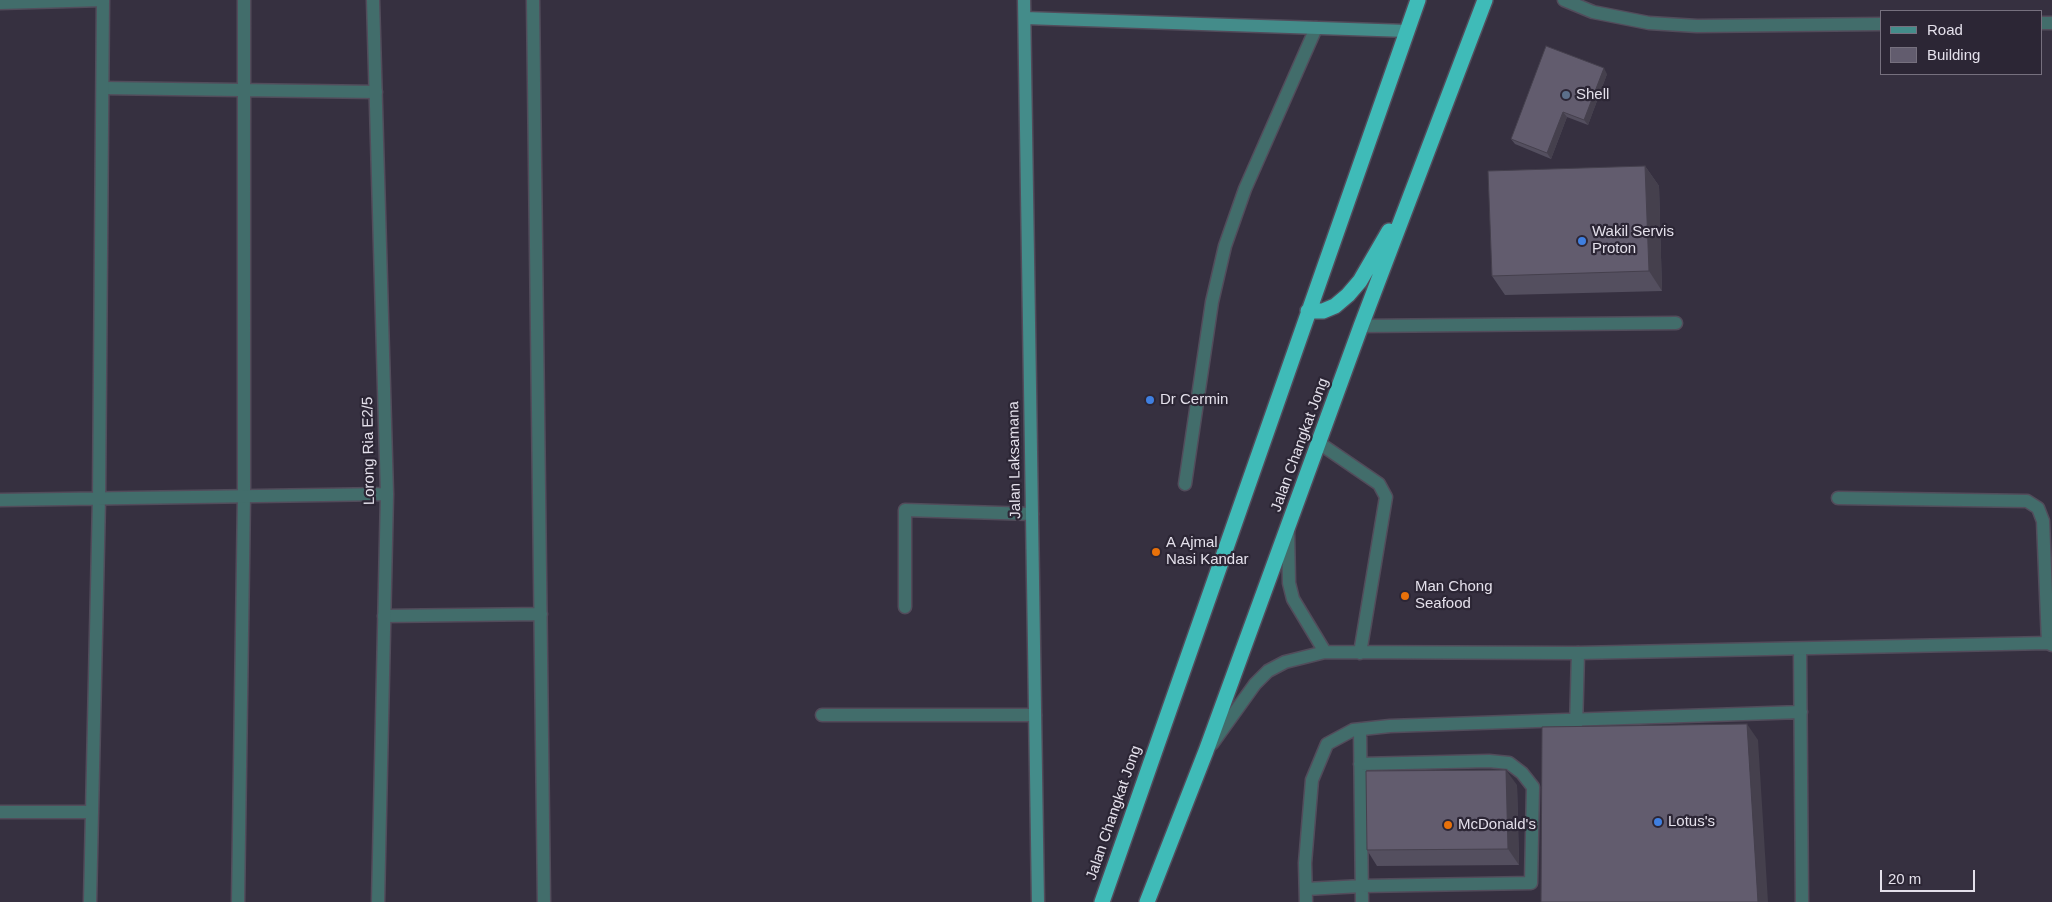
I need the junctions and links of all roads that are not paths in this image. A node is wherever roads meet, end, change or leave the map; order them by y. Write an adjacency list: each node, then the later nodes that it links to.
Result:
1 (104, 0): 9 (street); 14 (street)
2 (244, 0): 15 (street)
3 (373, 0): 16 (street, Lorong Ria E2/5)
4 (533, 0): 31 (street)
5 (1024, 0): 10 (street, Jalan Laksamana)
6 (1418, 0): 13 (highway, Jalan Changkat Jong)
7 (1486, 0): 17 (highway, Jalan Changkat Jong)
8 (1564, 0): 11 (street)
9 (0, 3)
10 (1025, 18): 12 (street); 28 (street, Jalan Laksamana)
11 (1880, 24)
12 (1316, 28): 13 (street); 22 (street)
13 (1406, 31): 18 (highway, Jalan Changkat Jong)
14 (103, 88): 15 (street); 26 (street)
15 (244, 91): 16 (street); 24 (street)
16 (376, 92): 23 (street, Lorong Ria E2/5)
17 (1409, 198): 18 (highway); 20 (highway, Jalan Changkat Jong)
18 (1308, 311): 55 (highway, Jalan Changkat Jong)
19 (1676, 323): 20 (street)
20 (1361, 326): 21 (highway, Jalan Changkat Jong)
21 (1319, 443): 29 (highway, Jalan Changkat Jong); 36 (street)
22 (1185, 484)
23 (387, 494): 24 (street); 32 (street, Lorong Ria E2/5)
24 (244, 496): 26 (street); 51 (street)
25 (1838, 498): 33 (street)
26 (99, 499): 27 (street); 47 (street)
27 (0, 500)
28 (1032, 514): 30 (street); 40 (street, Jalan Laksamana)
29 (1288, 530): 35 (street); 44 (highway, Jalan Changkat Jong)
30 (905, 607)
31 (541, 614): 32 (street); 53 (street)
32 (384, 616): 52 (street, Lorong Ria E2/5)
33 (2050, 644): 34 (street)
34 (1800, 649): 37 (street); 38 (street)
35 (1325, 652): 36 (street); 44 (street)
36 (1360, 653): 37 (street)
37 (1578, 653): 41 (street)
38 (1801, 712): 41 (street); 59 (street)
39 (822, 715): 40 (street)
40 (1035, 715): 54 (street, Jalan Laksamana)
41 (1576, 720): 42 (street); 43 (street)
42 (1360, 730): 45 (street); 49 (street)
43 (1575, 743)
44 (1206, 752): 56 (highway, Jalan Changkat Jong)
45 (1360, 764): 48 (street); 48 (street)
46 (0, 812): 47 (street)
47 (91, 812): 50 (street)
48 (1362, 886): 49 (street); 58 (street)
49 (1306, 889): 57 (street)
50 (90, 902)
51 (238, 902)
52 (378, 902)
53 (544, 902)
54 (1038, 902)
55 (1102, 902)
56 (1146, 902)
57 (1306, 902)
58 (1362, 902)
59 (1802, 902)

